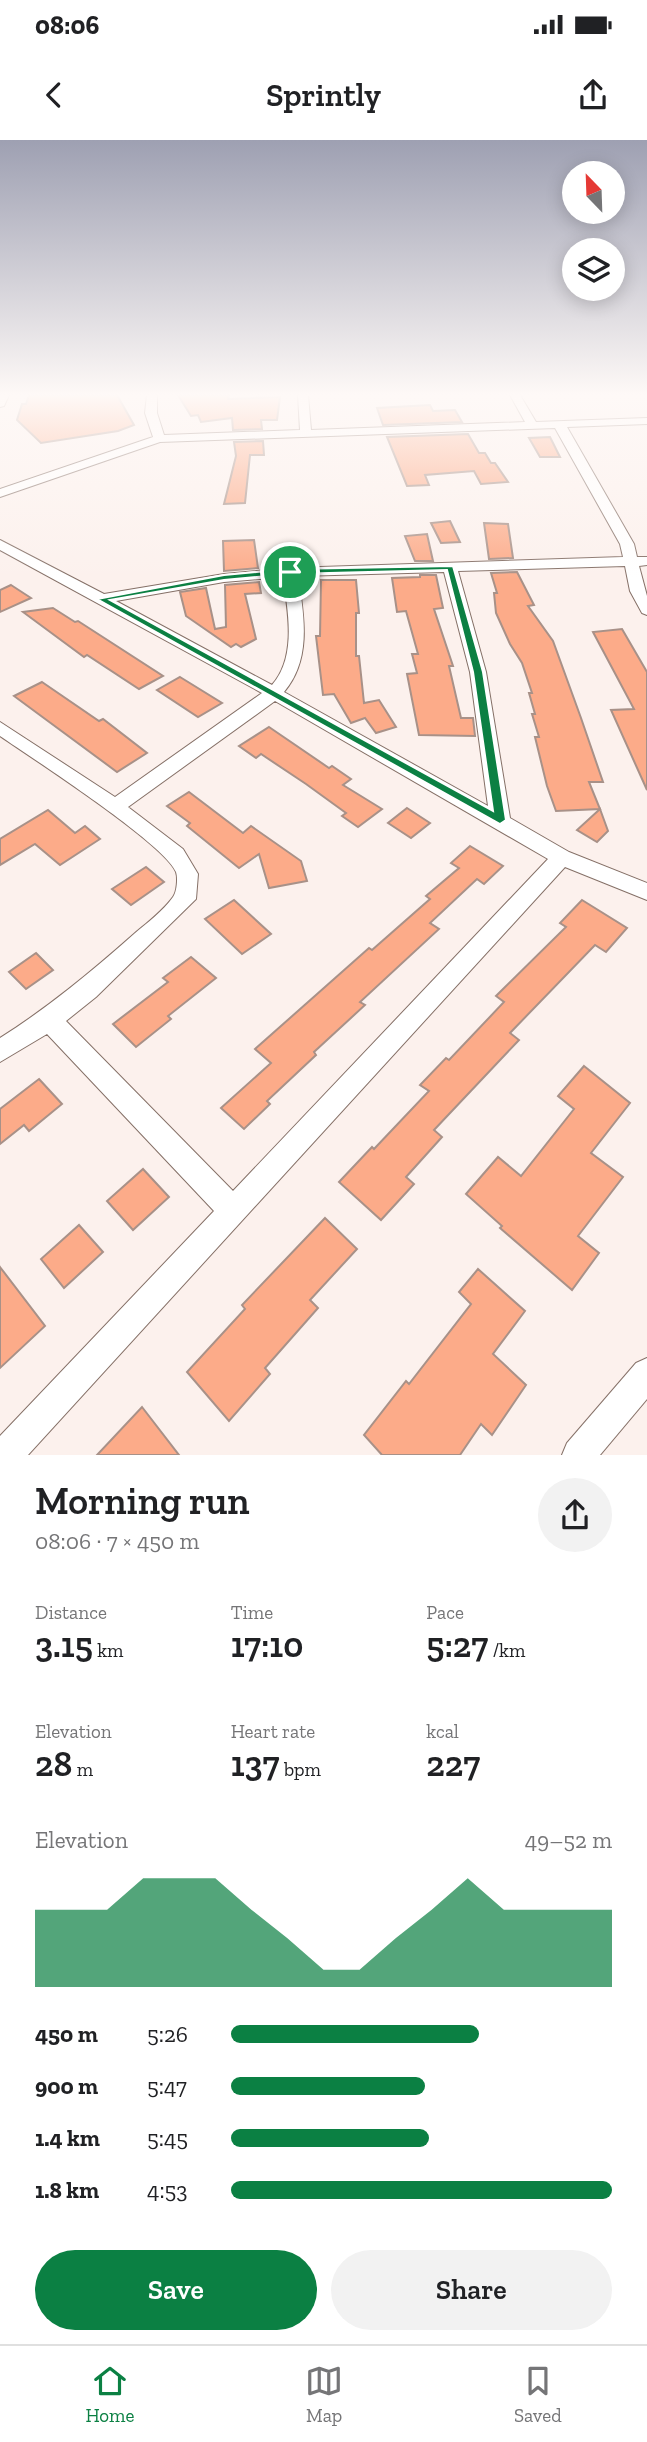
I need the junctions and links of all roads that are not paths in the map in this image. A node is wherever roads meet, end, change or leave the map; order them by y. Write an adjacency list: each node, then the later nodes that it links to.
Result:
1 (108, 456): 3 (street)
2 (578, 456): 5 (street)
3 (0, 493)
4 (7, 554): 8 (street)
5 (639, 561): 6 (street); 9 (street)
6 (450, 567): 7 (street); 13 (street)
7 (290, 572): 8 (street); 10 (street)
8 (102, 599): 10 (street)
9 (647, 610)
10 (274, 693): 12 (street); 13 (street)
11 (0, 728): 12 (street)
12 (115, 807): 16 (street)
13 (500, 820): 14 (street)
14 (562, 857): 15 (street); 18 (street)
15 (647, 892)
16 (49, 1020): 17 (street); 18 (street)
17 (0, 1051)
18 (233, 1211): 20 (street)
19 (647, 1374): 21 (street)
20 (5, 1455)
21 (579, 1455)

